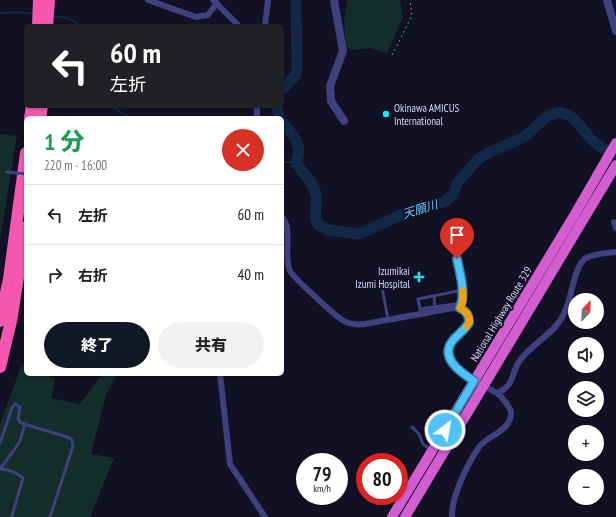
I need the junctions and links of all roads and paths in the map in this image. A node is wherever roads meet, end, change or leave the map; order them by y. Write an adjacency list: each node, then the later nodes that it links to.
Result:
1 (39, 0): 9 (highway)
2 (49, 0): 10 (highway)
3 (148, 0): 8 (street)
4 (268, 0): 12 (street)
5 (334, 0): 15 (street)
6 (410, 0): 14 (path)
7 (607, 0): 13 (street)
8 (215, 2): 11 (street)
9 (38, 24)
10 (47, 24)
11 (237, 24)
12 (265, 24)
13 (616, 31)
14 (392, 55)
15 (344, 121)
16 (616, 143): 36 (highway, National Highway Route 329)
17 (615, 166): 37 (highway, National Highway Route 329)
18 (24, 168): 33 (highway)
19 (7, 172): 20 (lane, bridge)
20 (24, 174)
21 (284, 219): 32 (street)
22 (24, 239): 34 (highway)
23 (616, 252): 38 (street)
24 (457, 259): 26 (lane)
25 (381, 282): 32 (lane)
26 (463, 290): 27 (lane); 28 (lane)
27 (434, 296): 30 (lane); 31 (lane)
28 (463, 301): 29 (lane); 30 (lane)
29 (460, 308): 30 (street); 36 (street)
30 (436, 309): 31 (street)
31 (420, 311): 32 (street)
32 (388, 320)
33 (0, 321)
34 (0, 367)
35 (220, 376): 46 (street)
36 (474, 381): 37 (street); 42 (highway, National Highway Route 329)
37 (484, 386): 38 (street); 48 (highway, National Highway Route 329)
38 (498, 393): 49 (street)
39 (25, 424): 41 (lane); 43 (lane); 45 (lane)
40 (412, 428): 42 (lane)
41 (0, 443)
42 (432, 451): 47 (highway, National Highway Route 329)
43 (0, 469): 44 (lane)
44 (12, 516)
45 (50, 517)
46 (265, 517)
47 (392, 517)
48 (405, 517)
49 (452, 517)

